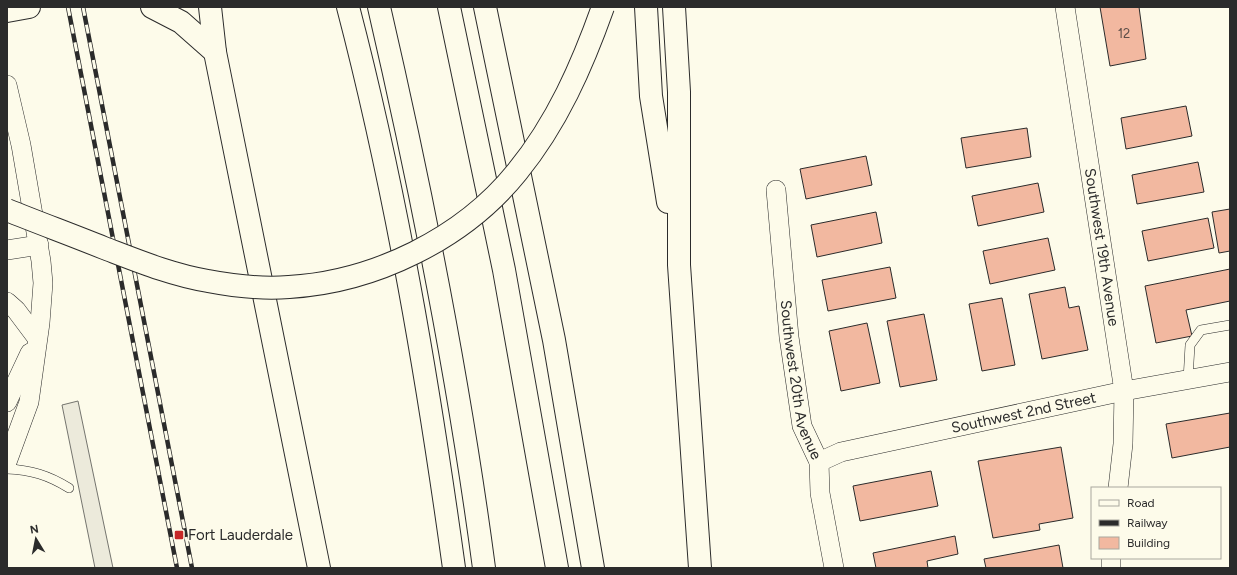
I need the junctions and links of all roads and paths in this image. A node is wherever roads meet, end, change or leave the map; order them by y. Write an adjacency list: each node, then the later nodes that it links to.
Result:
1 (29, 7): 12 (main road)
2 (152, 7): 13 (main road)
3 (210, 7): 13 (main road)
4 (348, 7): 33 (main road)
5 (379, 7): 34 (main road)
6 (449, 7): 35 (main road)
7 (485, 7): 36 (main road)
8 (603, 7): 16 (main road, bridge)
9 (646, 7): 19 (main road)
10 (674, 7): 19 (main road)
11 (1065, 7): 25 (street, Southwest 19th Avenue)
12 (7, 11)
13 (215, 52): 32 (main road)
14 (7, 84): 17 (street)
15 (776, 190): 28 (street, Southwest 20th Avenue)
16 (7, 210)
17 (39, 245): 18 (street); 22 (street)
18 (7, 250)
19 (679, 265): 37 (main road)
20 (7, 302): 22 (street)
21 (1230, 325): 24 (lane)
22 (37, 338): 26 (street); 27 (street)
23 (1230, 372): 24 (street, Southwest 2nd Street)
24 (1188, 380): 25 (street, Southwest 2nd Street)
25 (1124, 391): 28 (street, Southwest 2nd Street); 30 (street, Southwest 19th Avenue)
26 (7, 402)
27 (7, 462)
28 (819, 462): 38 (street, Southwest 20th Avenue)
29 (7, 469): 31 (lane)
30 (1118, 487)
31 (69, 488)
32 (319, 568)
33 (454, 568)
34 (484, 568)
35 (557, 568)
36 (593, 568)
37 (700, 568)
38 (834, 568)

